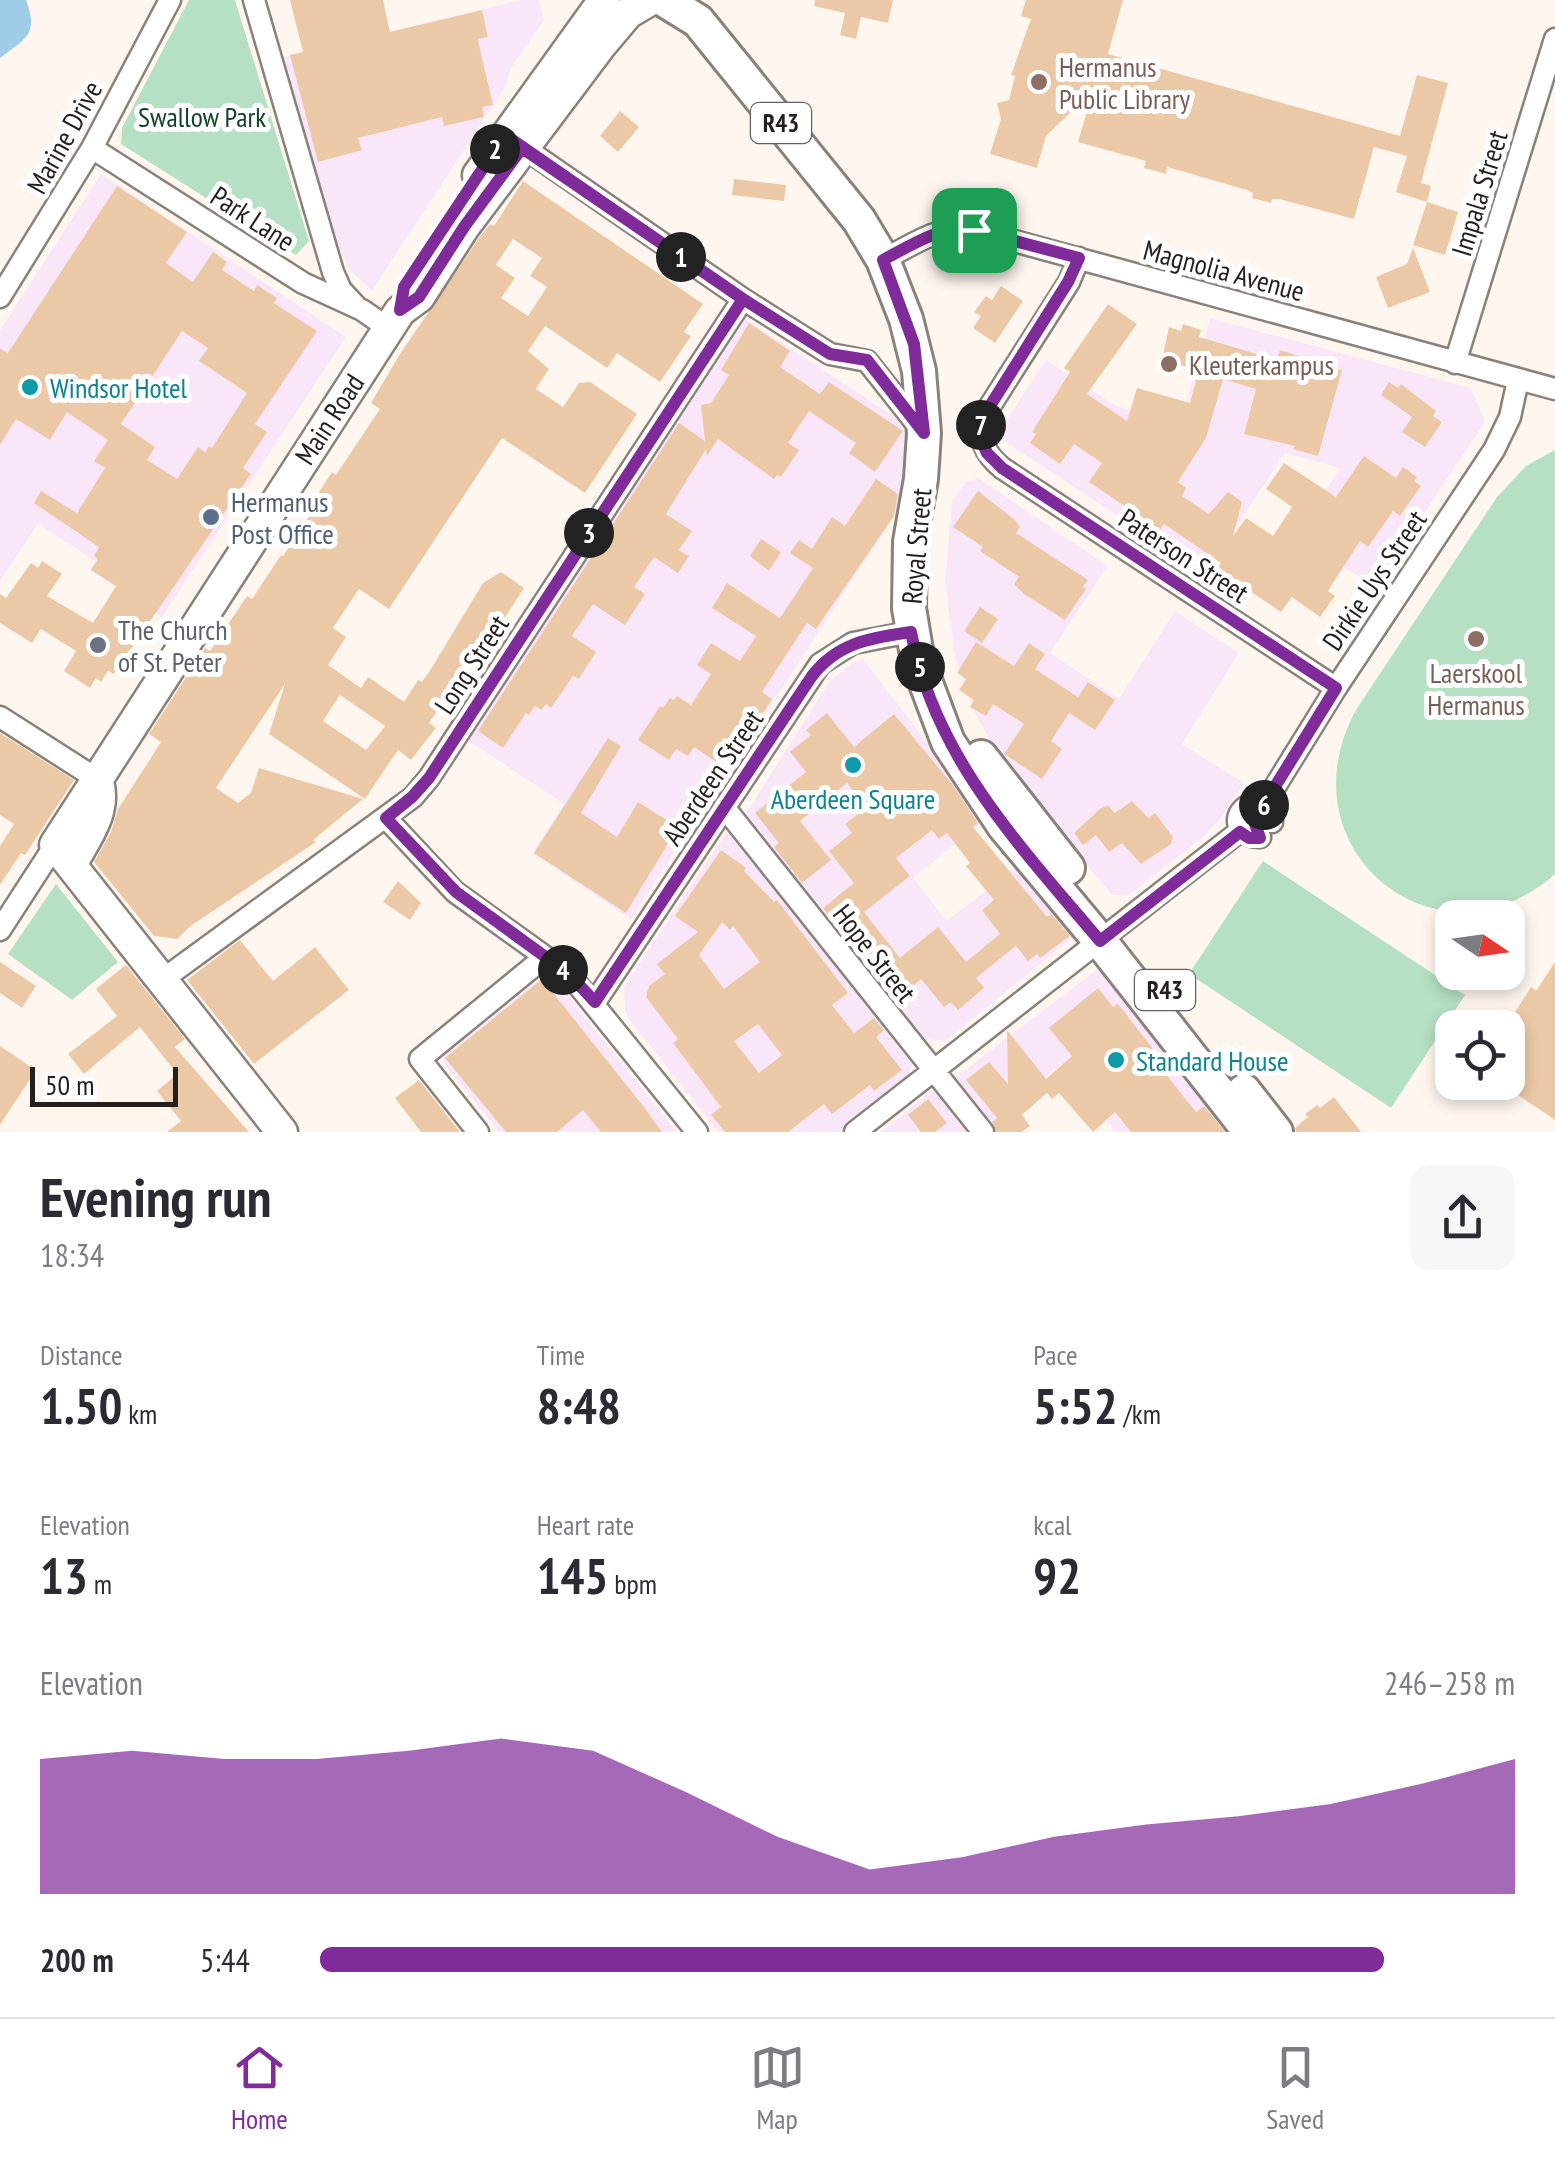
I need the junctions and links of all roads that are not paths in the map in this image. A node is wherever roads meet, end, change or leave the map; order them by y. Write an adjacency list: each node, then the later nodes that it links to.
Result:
1 (170, 0): 9 (street, Marine Drive)
2 (254, 0): 14 (street)
3 (604, 0): 8 (main road, Main Road)
4 (650, 0): 8 (main road, Main Road)
5 (664, 0): 10 (main road, Royal Street / R43)
6 (708, 0): 10 (main road, Royal Street / R43)
7 (1555, 39): 16 (street, Impala Street)
8 (514, 141): 13 (street); 15 (main road, Main Road)
9 (92, 148): 12 (street, Marine Drive); 14 (street, Park Lane)
10 (893, 255): 11 (street, Magnolia Avenue); 19 (main road, Royal Street / R43); 28 (main road, Royal Street / R43)
11 (1079, 258): 16 (street, Magnolia Avenue); 21 (street, Paterson Street)
12 (0, 298)
13 (743, 299): 19 (street); 25 (street, Long Street)
14 (362, 310): 15 (street, Park Lane)
15 (394, 319): 23 (main road, Main Road)
16 (1455, 363): 17 (street, Magnolia Avenue)
17 (1518, 380): 18 (street, Magnolia Avenue); 21 (street, Dirkie Uys Street)
18 (1555, 389)
19 (924, 433): 20 (main road, Royal Street / R43)
20 (911, 632): 24 (street, Aberdeen Street); 28 (main road, Royal Street / R43)
21 (1336, 688): 28 (street, Dirkie Uys Street)
22 (0, 717): 23 (street)
23 (97, 779): 26 (main road, Main Road)
24 (724, 807): 31 (street, Aberdeen Street); 32 (street, Hope Street)
25 (386, 818): 29 (street); 30 (street, Long Street)
26 (63, 855): 27 (street); 30 (main road)
27 (0, 930)
28 (1108, 935): 32 (street, Dirkie Uys Street); 38 (main road, Royal Street / R43); 39 (main road, Royal Street / R43)
29 (545, 958): 31 (street); 34 (street)
30 (162, 980): 33 (main road)
31 (595, 1002): 35 (street)
32 (933, 1070): 36 (street, Dirkie Uys Street); 37 (street, Hope Street)
33 (282, 1132)
34 (478, 1132)
35 (697, 1132)
36 (855, 1132)
37 (983, 1132)
38 (1250, 1132)
39 (1276, 1132)

